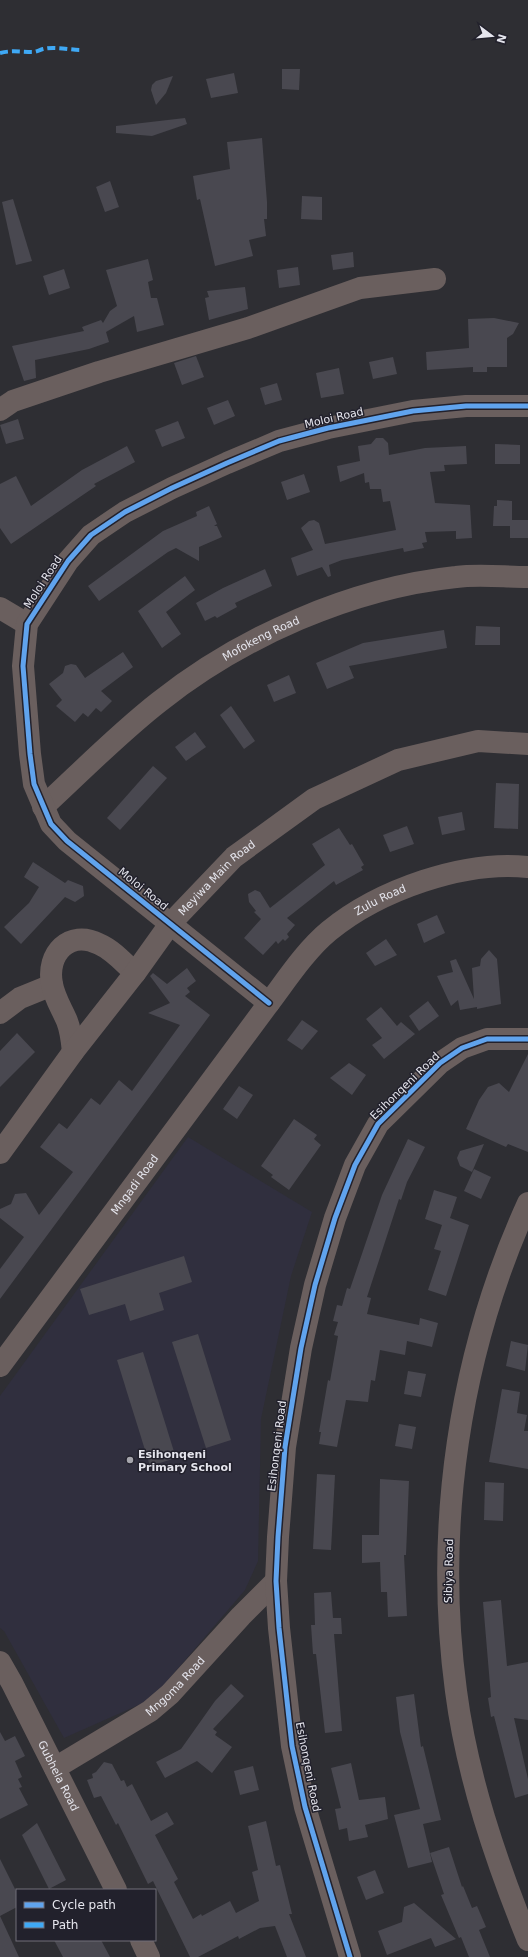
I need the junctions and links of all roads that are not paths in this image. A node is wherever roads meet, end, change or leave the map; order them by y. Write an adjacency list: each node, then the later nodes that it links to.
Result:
1 (435, 279): 3 (street)
2 (528, 406): 6 (street, Moloi Road)
3 (0, 410)
4 (528, 577): 8 (street, Mofokeng Road)
5 (0, 608): 6 (street)
6 (28, 624): 8 (street, Moloi Road)
7 (528, 744): 10 (street, Meyiwa Main Road)
8 (43, 807): 10 (street, Moloi Road)
9 (528, 867): 13 (street, Zulu Road)
10 (170, 924): 11 (street, Meyiwa Main Road); 13 (street, Moloi Road)
11 (135, 973): 12 (street); 16 (street, Meyiwa Main Road)
12 (52, 985): 14 (street); 16 (street)
13 (269, 1003): 19 (street, Mngadi Road)
14 (0, 1013)
15 (528, 1039): 20 (street, Esihonqeni Road)
16 (73, 1052): 17 (street, Meyiwa Main Road)
17 (0, 1153)
18 (528, 1203): 24 (street, Sibiya Road)
19 (0, 1366)
20 (276, 1581): 22 (street, Mngoma Road); 27 (street, Esihonqeni Road)
21 (0, 1662): 22 (street, Gubhela Road)
22 (55, 1768): 23 (street, Gubhela Road)
23 (116, 1889)
24 (528, 1940)
25 (141, 1941): 26 (street)
26 (149, 1957)
27 (350, 1957)

